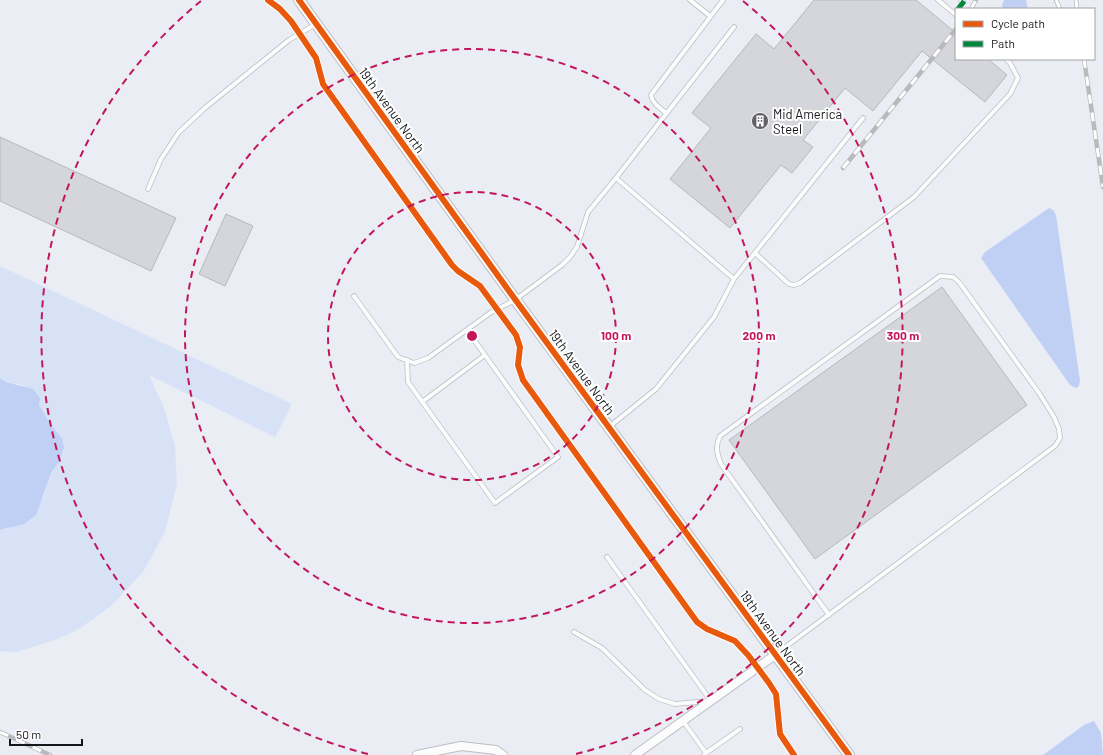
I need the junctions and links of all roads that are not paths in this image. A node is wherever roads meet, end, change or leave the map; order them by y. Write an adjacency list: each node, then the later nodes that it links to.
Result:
1 (299, 0): 7 (street, 19th Avenue North)
2 (690, 0): 6 (lane)
3 (722, 0): 6 (lane)
4 (938, 0): 5 (lane)
5 (955, 14)
6 (710, 16): 10 (lane)
7 (316, 24): 13 (lane); 17 (street, 19th Avenue North)
8 (734, 27): 10 (lane)
9 (1007, 60): 14 (lane)
10 (666, 113): 12 (lane)
11 (863, 118): 14 (lane)
12 (616, 178): 15 (lane); 17 (lane)
13 (148, 189)
14 (755, 253): 15 (lane)
15 (734, 279): 22 (lane)
16 (354, 296): 20 (lane)
17 (515, 300): 18 (lane); 22 (street, 19th Avenue North)
18 (467, 330): 19 (lane); 20 (lane)
19 (485, 355): 21 (lane); 21 (lane)
20 (408, 360): 21 (lane)
21 (422, 402)
22 (609, 427): 26 (street, 19th Avenue North)
23 (607, 557): 27 (lane)
24 (829, 615): 24 (lane); 26 (lane)
25 (574, 632): 27 (lane)
26 (776, 655): 27 (street); 34 (street, 19th Avenue North)
27 (711, 701): 28 (street)
28 (683, 720): 30 (street); 31 (lane)
29 (740, 729): 31 (lane)
30 (640, 754)
31 (705, 754)
32 (417, 755): 33 (street)
33 (503, 755)
34 (849, 755)

